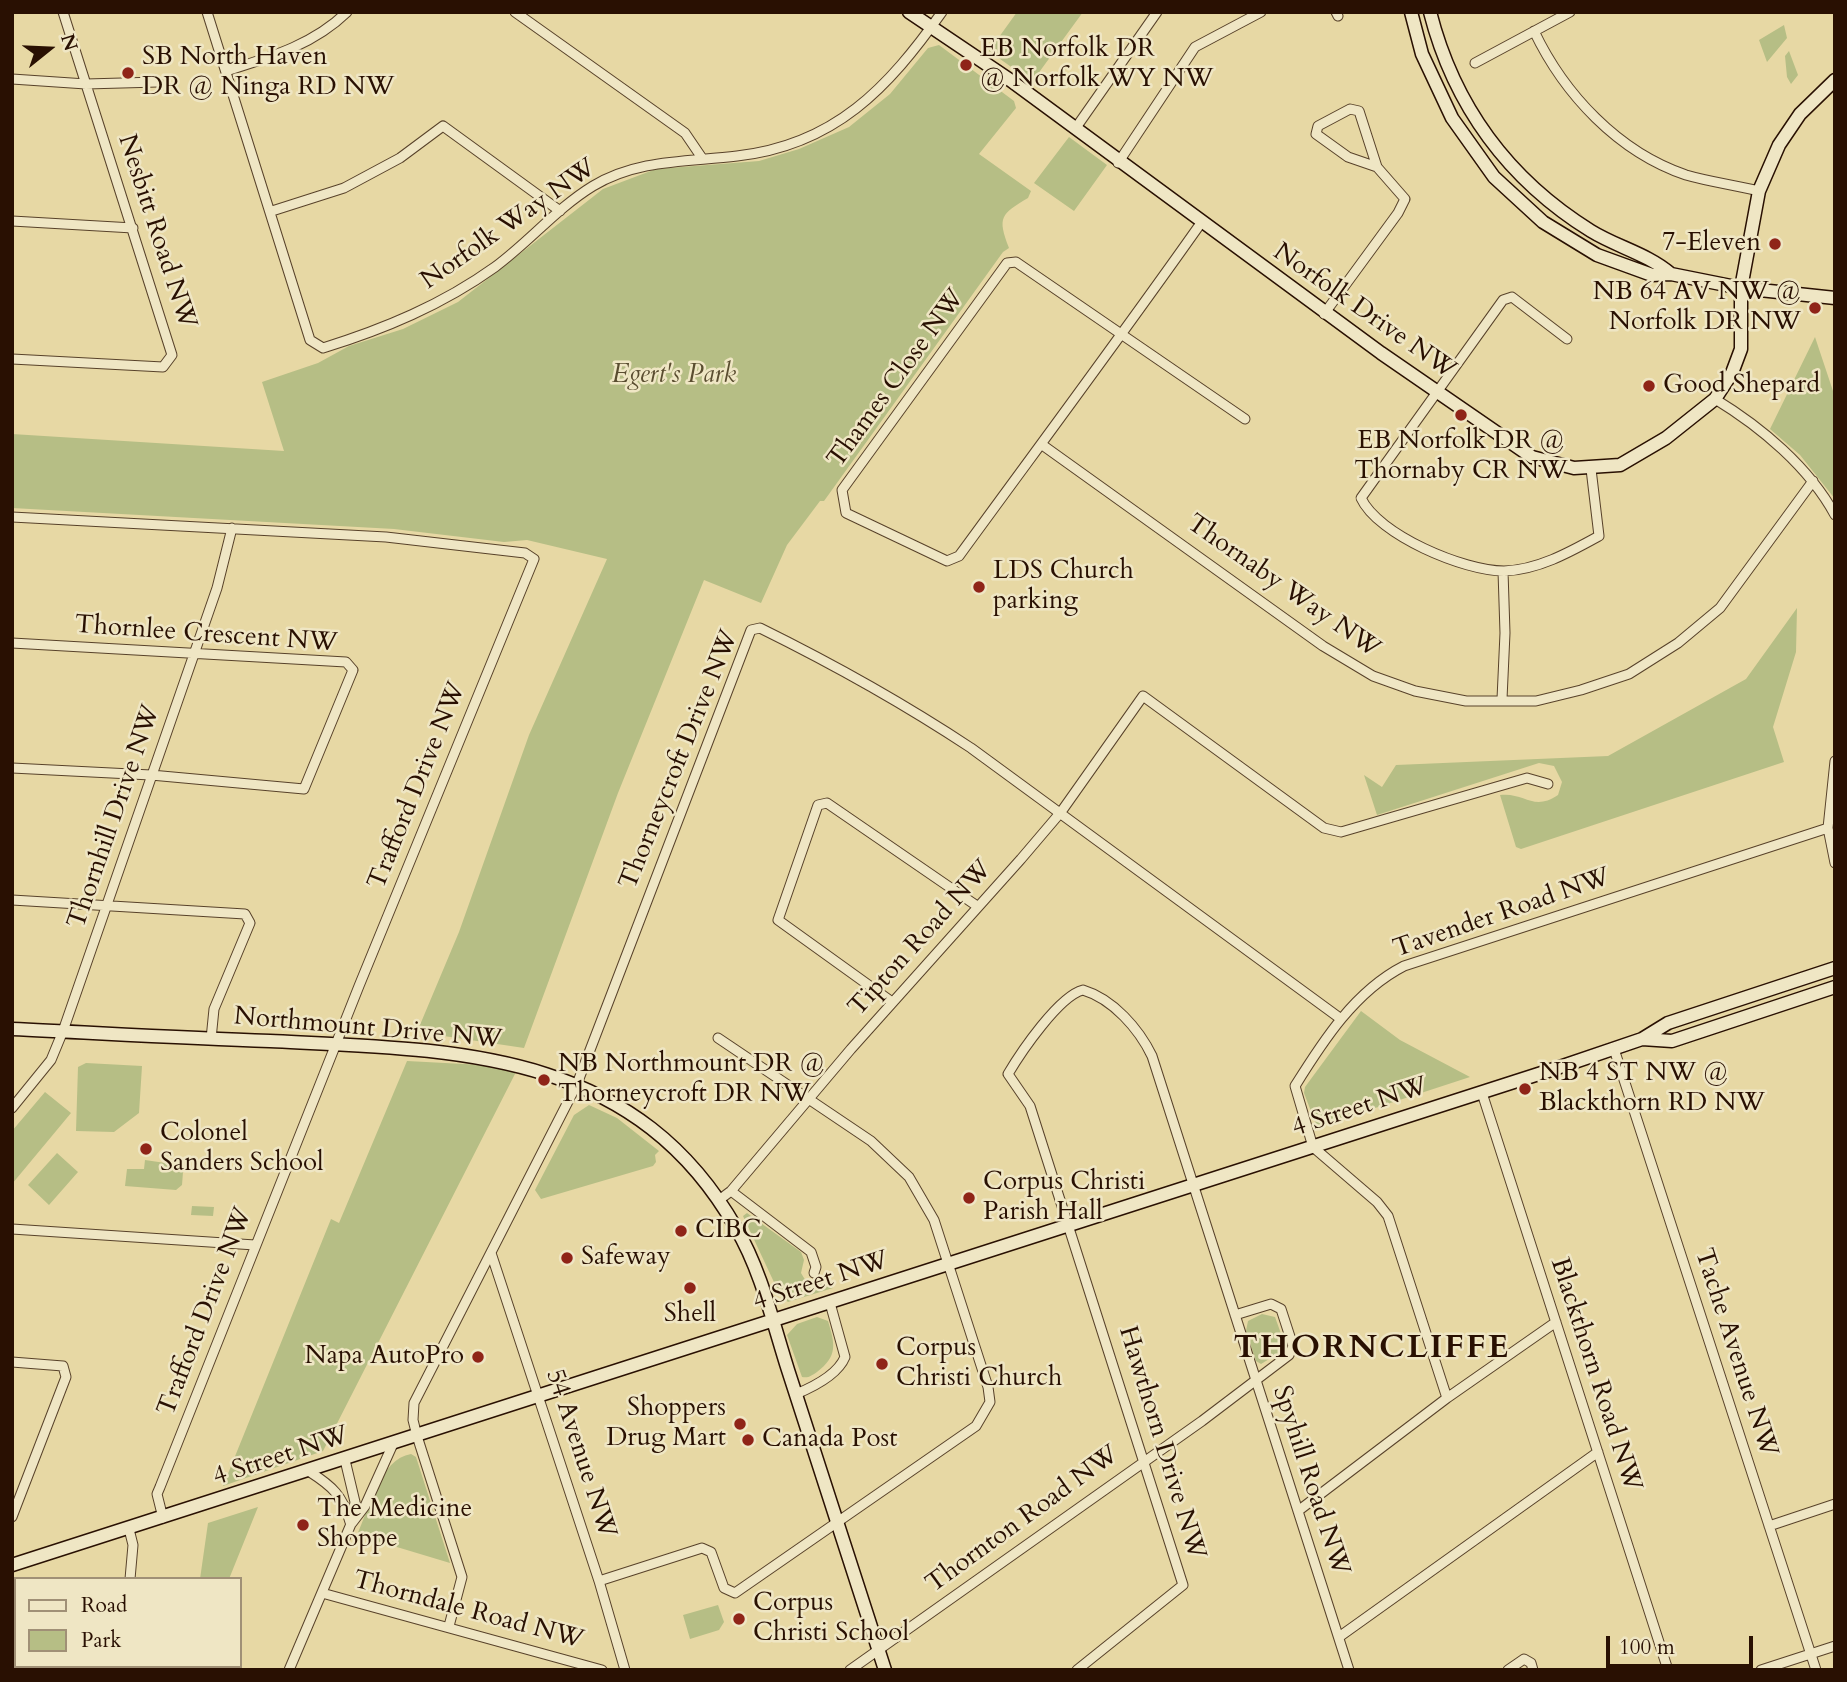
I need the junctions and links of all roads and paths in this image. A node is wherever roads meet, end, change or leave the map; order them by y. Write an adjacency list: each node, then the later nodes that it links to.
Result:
1 (63, 12): 19 (street, Nesbitt Road NW)
2 (207, 12): 15 (street, Norfolk Way NW)
3 (347, 12): 15 (street)
4 (515, 12): 21 (street)
5 (909, 12): 12 (main road, Norfolk Drive NW)
6 (942, 12): 12 (street, Norfolk Way NW)
7 (1157, 12): 20 (street)
8 (1261, 12): 22 (street)
9 (1411, 12): 30 (main road)
10 (1430, 12): 30 (main road)
11 (1570, 12): 13 (street)
12 (932, 26): 20 (main road, Norfolk Drive NW); 21 (street, Norfolk Way NW)
13 (1534, 32): 14 (street); 24 (street)
14 (1475, 63)
15 (226, 71): 25 (street, Norfolk Way NW)
16 (12, 79): 19 (street)
17 (1835, 80): 24 (main road, Norfolk Drive NW)
18 (158, 82): 19 (street)
19 (86, 84): 29 (street, Nesbitt Road NW)
20 (1075, 129): 22 (main road, Norfolk Drive NW)
21 (702, 158): 26 (street, Norfolk Way NW)
22 (1118, 163): 28 (main road, Norfolk Drive NW)
23 (1377, 167): 23 (street); 33 (street)
24 (1759, 191): 31 (main road, Norfolk Drive NW)
25 (272, 211): 26 (street); 26 (street, Norfolk Way NW)
26 (559, 211)
27 (12, 221): 29 (street)
28 (1201, 223): 33 (main road, Norfolk Drive NW); 34 (street, Thames Close NW)
29 (133, 228): 36 (street, Nesbitt Road NW)
30 (1671, 274): 31 (main road)
31 (1741, 288): 32 (main road); 38 (main road, Norfolk Drive NW)
32 (1835, 298)
33 (1325, 314): 37 (main road, Norfolk Drive NW)
34 (1122, 333): 39 (street); 40 (street, Thames Close NW); 40 (street, Thames Close NW)
35 (1567, 339): 37 (street)
36 (12, 359)
37 (1437, 391): 41 (main road, Norfolk Drive NW); 46 (street)
38 (1715, 399): 41 (main road, Norfolk Drive NW); 42 (street)
39 (1245, 419)
40 (1041, 444): 49 (street, Thornaby Way NW)
41 (1591, 469): 46 (street)
42 (1813, 481): 43 (street); 49 (street, Thornaby Way NW)
43 (1835, 515)
44 (12, 517): 45 (street, Trafford Drive NW)
45 (232, 528): 48 (street, Thornhill Drive NW); 69 (street, Trafford Drive NW)
46 (1503, 571): 49 (street)
47 (12, 643): 48 (street, Thornlee Crescent NW)
48 (192, 654): 52 (street, Thornhill Drive NW); 52 (street, Thornlee Crescent NW)
49 (1502, 699)
50 (1835, 761): 55 (street)
51 (12, 768): 52 (street, Thornlee Crescent NW)
52 (151, 775): 58 (street, Thornhill Drive NW)
53 (1548, 784): 54 (street, Tipton Road NW)
54 (1061, 812): 59 (street, Tipton Road NW); 63 (street, Thorneycroft Drive NW); 71 (street, Thorneycroft Drive NW)
55 (1828, 828): 56 (street); 63 (street, Tavender Road NW)
56 (1835, 863)
57 (12, 900): 58 (street)
58 (108, 905): 65 (street, Thornhill Drive NW); 67 (street)
59 (977, 906): 62 (street, Tipton Road NW); 62 (street)
60 (1835, 968): 68 (main road, 4 Street NW)
61 (1835, 987): 68 (main road, 4 Street NW)
62 (892, 1002): 73 (street, Tipton Road NW)
63 (1341, 1018): 75 (street, Tavender Road NW)
64 (12, 1029): 65 (main road, Northmount Drive NW)
65 (64, 1031): 67 (main road, Northmount Drive NW); 74 (street, Thornhill Drive NW)
66 (718, 1038): 73 (street)
67 (211, 1039): 69 (main road, Northmount Drive NW)
68 (1642, 1039): 70 (main road, 4 Street NW)
69 (336, 1045): 71 (main road, Northmount Drive NW); 81 (street, Trafford Drive NW)
70 (1614, 1049): 72 (main road, 4 Street NW); 106 (street, Tache Avenue NW)
71 (577, 1084): 78 (main road, Northmount Drive NW); 82 (street, Thorneycroft Drive NW)
72 (1482, 1093): 75 (main road, 4 Street NW); 88 (street, Blackthorn Road NW)
73 (808, 1100): 77 (street, Tipton Road NW); 83 (street)
74 (12, 1108)
75 (1313, 1147): 76 (main road, 4 Street NW); 93 (street)
76 (1192, 1186): 79 (main road, 4 Street NW); 79 (street, Hawthorn Drive NW); 86 (street, Spyhill Road NW)
77 (731, 1191): 78 (street, Tipton Road NW); 84 (street)
78 (719, 1200): 87 (main road, Northmount Drive NW)
79 (1070, 1225): 83 (main road, 4 Street NW); 97 (street, Hawthorn Drive NW)
80 (12, 1229): 81 (street)
81 (255, 1244): 103 (street, Trafford Drive NW)
82 (491, 1253): 92 (street, 54 Avenue NW); 94 (street, Thorneycroft Drive NW)
83 (948, 1265): 85 (main road, 4 Street NW); 104 (street)
84 (814, 1273)
85 (830, 1303): 87 (main road, 4 Street NW); 91 (street)
86 (1235, 1315): 90 (street, Spyhill Road NW); 90 (street, Thornton Road NW)
87 (772, 1322): 91 (main road, Northmount Drive NW); 92 (main road, 4 Street NW)
88 (1556, 1322): 93 (street); 96 (street, Blackthorn Road NW)
89 (12, 1362): 102 (street)
90 (1255, 1379): 97 (street, Thornton Road NW); 101 (street, Spyhill Road NW)
91 (796, 1394): 104 (main road, Northmount Drive NW)
92 (538, 1397): 94 (main road, 4 Street NW); 110 (street, 54 Avenue NW)
93 (1447, 1398): 101 (street)
94 (417, 1436): 95 (main road, 4 Street NW); 112 (street, Thorneycroft Drive NW)
95 (393, 1444): 98 (main road, 4 Street NW); 105 (street)
96 (1598, 1452): 113 (street); 126 (street, Blackthorn Road NW)
97 (1145, 1459): 115 (street, Thornton Road NW); 122 (street, Hawthorn Drive NW)
98 (345, 1460): 99 (main road, 4 Street NW); 105 (street)
99 (310, 1472): 103 (main road, 4 Street NW); 105 (street)
100 (1835, 1504): 106 (street)
101 (1298, 1511): 113 (street, Spyhill Road NW)
102 (12, 1517)
103 (163, 1518): 107 (main road, 4 Street NW)
104 (837, 1521): 110 (street); 115 (main road, Northmount Drive NW)
105 (351, 1524): 111 (street)
106 (1769, 1526): 116 (street, Tache Avenue NW)
107 (129, 1529): 108 (main road, 4 Street NW); 109 (street)
108 (12, 1565)
109 (130, 1577)
110 (600, 1581): 117 (street, 54 Avenue NW)
111 (322, 1592): 112 (street, Thorndale Road NW); 118 (street)
112 (449, 1626): 119 (street, Thorndale Road NW)
113 (1339, 1637): 123 (street, Spyhill Road NW)
114 (1835, 1646): 116 (street)
115 (879, 1649): 120 (street, Thornton Road NW); 121 (main road, Northmount Drive NW)
116 (1810, 1653): 127 (street); 128 (street, Tache Avenue NW)
117 (624, 1669)
118 (289, 1670)
119 (602, 1670)
120 (850, 1670)
121 (886, 1670)
122 (1077, 1670)
123 (1349, 1670)
124 (1508, 1670): 125 (street)
125 (1533, 1670)
126 (1668, 1670)
127 (1761, 1670)
128 (1816, 1670)

